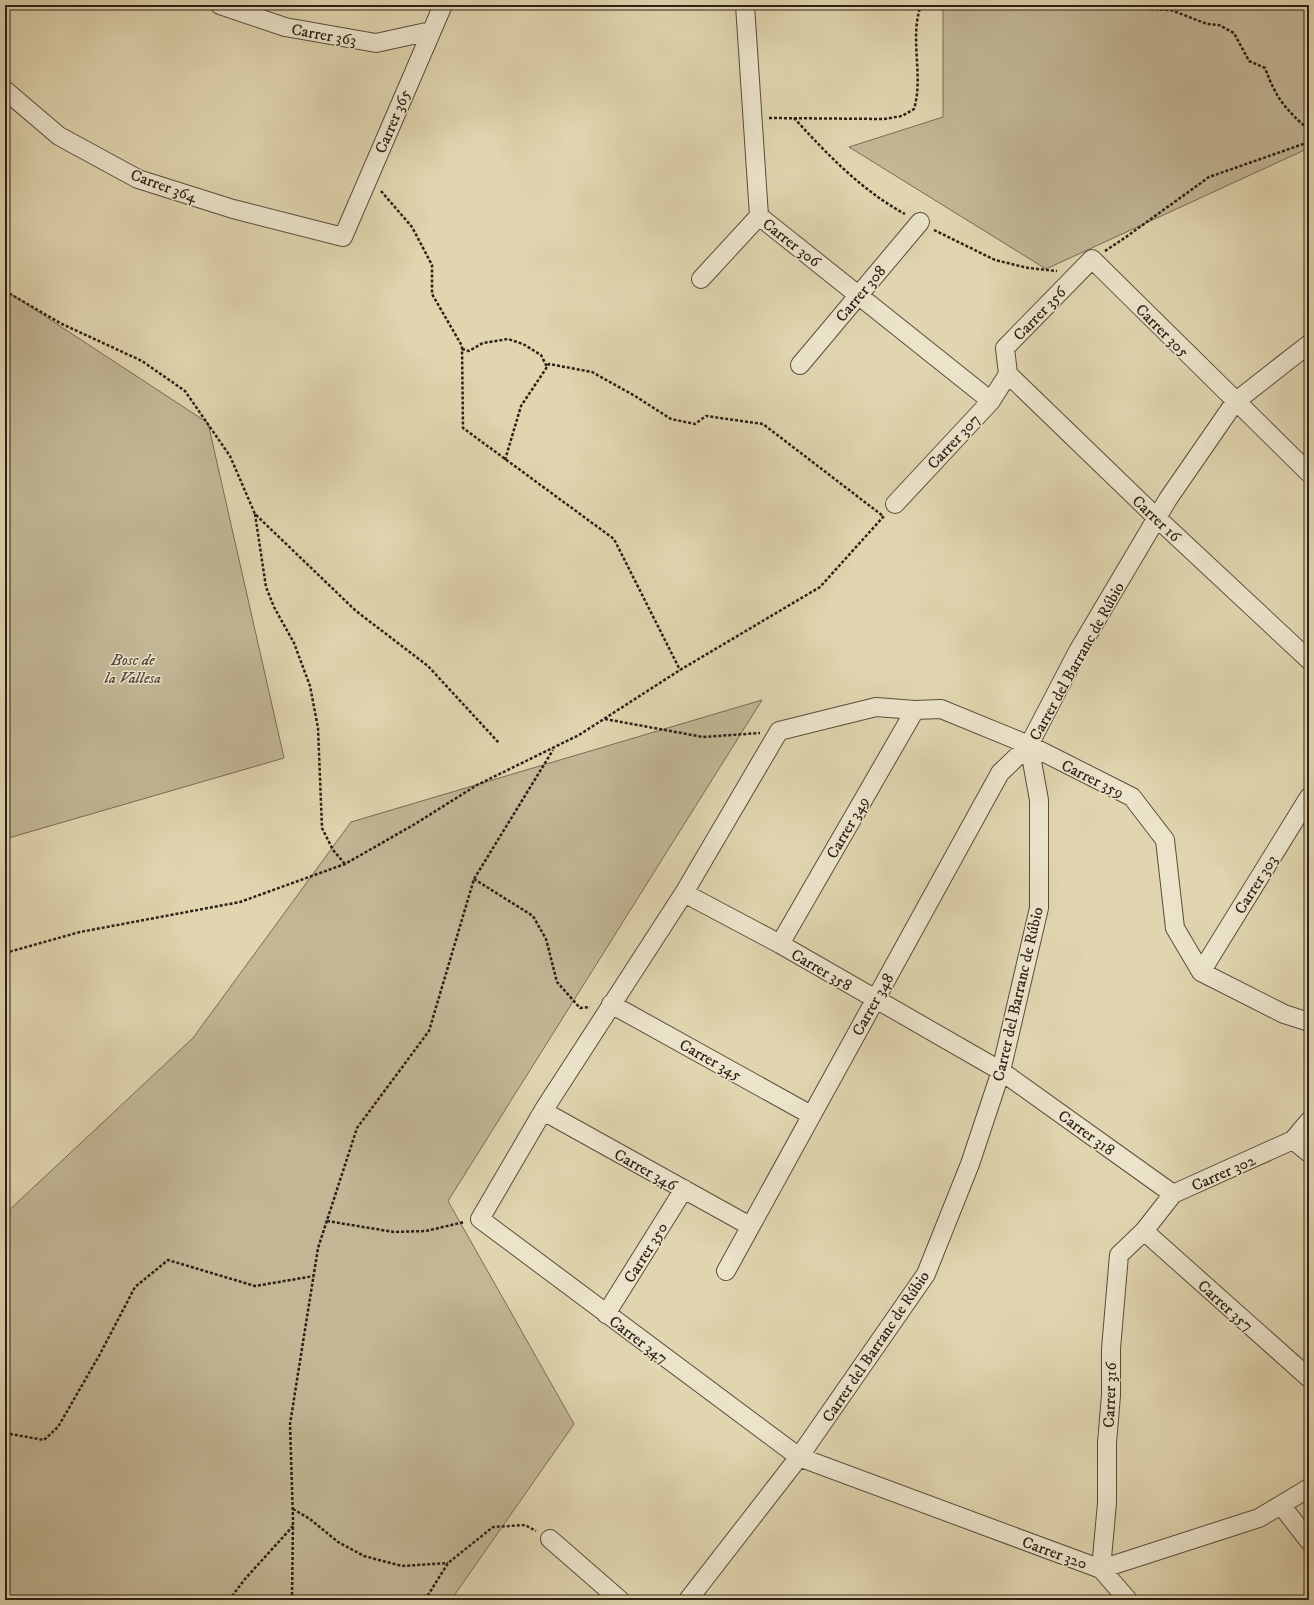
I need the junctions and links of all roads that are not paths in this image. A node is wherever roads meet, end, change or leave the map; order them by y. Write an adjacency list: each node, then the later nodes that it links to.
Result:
1 (220, 5): 4 (street, Carrer 363)
2 (443, 5): 4 (street, Carrer 365)
3 (745, 5): 6 (street, Carrer 306)
4 (431, 31): 8 (street, Carrer 365)
5 (5, 90): 8 (street, Carrer 364)
6 (759, 216): 10 (street); 11 (street, Carrer 306)
7 (920, 222): 11 (street, Carrer 308)
8 (343, 237)
9 (1092, 259): 14 (street, Carrer 356); 16 (street, Carrer 305)
10 (701, 279)
11 (858, 295): 13 (street, Carrer 308); 15 (street, Carrer 306)
12 (1309, 344): 16 (street, Carrer del Barranc de Rúbio)
13 (800, 365)
14 (1008, 374): 15 (street, Carrer 307); 19 (street, Carrer 16)
15 (990, 401): 18 (street, Carrer 307)
16 (1236, 402): 17 (street, Carrer 305); 19 (street, Carrer del Barranc de Rúbio)
17 (1309, 473)
18 (889, 510)
19 (1157, 518): 20 (street, Carrer 16); 22 (street, Carrer del Barranc de Rúbio)
20 (1309, 660)
21 (915, 710): 22 (street, Carrer 359); 24 (street, Carrer 359); 25 (street, Carrer 349)
22 (1029, 745): 26 (street, Carrer 359); 27 (street, Carrer 348); 30 (street, Carrer del Barranc de Rúbio)
23 (1309, 797): 26 (street, Carrer 303)
24 (684, 893): 25 (street, Carrer 358); 28 (street)
25 (780, 944): 27 (street, Carrer 358)
26 (1201, 972): 29 (street)
27 (875, 1000): 30 (street, Carrer 358); 32 (street, Carrer 348)
28 (611, 1004): 31 (street); 32 (street, Carrer 345)
29 (1309, 1022)
30 (1001, 1070): 37 (street, Carrer 318); 43 (street, Carrer del Barranc de Rúbio)
31 (543, 1111): 36 (street, Carrer 346); 41 (street, Carrer 347)
32 (811, 1115): 38 (street, Carrer 348)
33 (1309, 1121): 34 (street, Carrer 302)
34 (1293, 1140): 35 (street); 37 (street, Carrer 302)
35 (1309, 1153)
36 (684, 1190): 38 (street, Carrer 346); 41 (street, Carrer 350)
37 (1173, 1194): 39 (street, Carrer 302)
38 (750, 1226): 40 (street, Carrer 348)
39 (1144, 1231): 42 (street, Carrer 357); 48 (street, Carrer 316)
40 (726, 1271)
41 (606, 1314): 43 (street, Carrer 347)
42 (1309, 1378)
43 (799, 1457): 48 (street, Carrer 320); 50 (street, Carrer del Barranc de Rúbio)
44 (1309, 1488): 45 (street, Carrer 320)
45 (1281, 1505): 47 (street); 48 (street, Carrer 320)
46 (550, 1539): 49 (street)
47 (1309, 1541)
48 (1101, 1569): 51 (street)
49 (620, 1600)
50 (688, 1600)
51 (1128, 1600)

